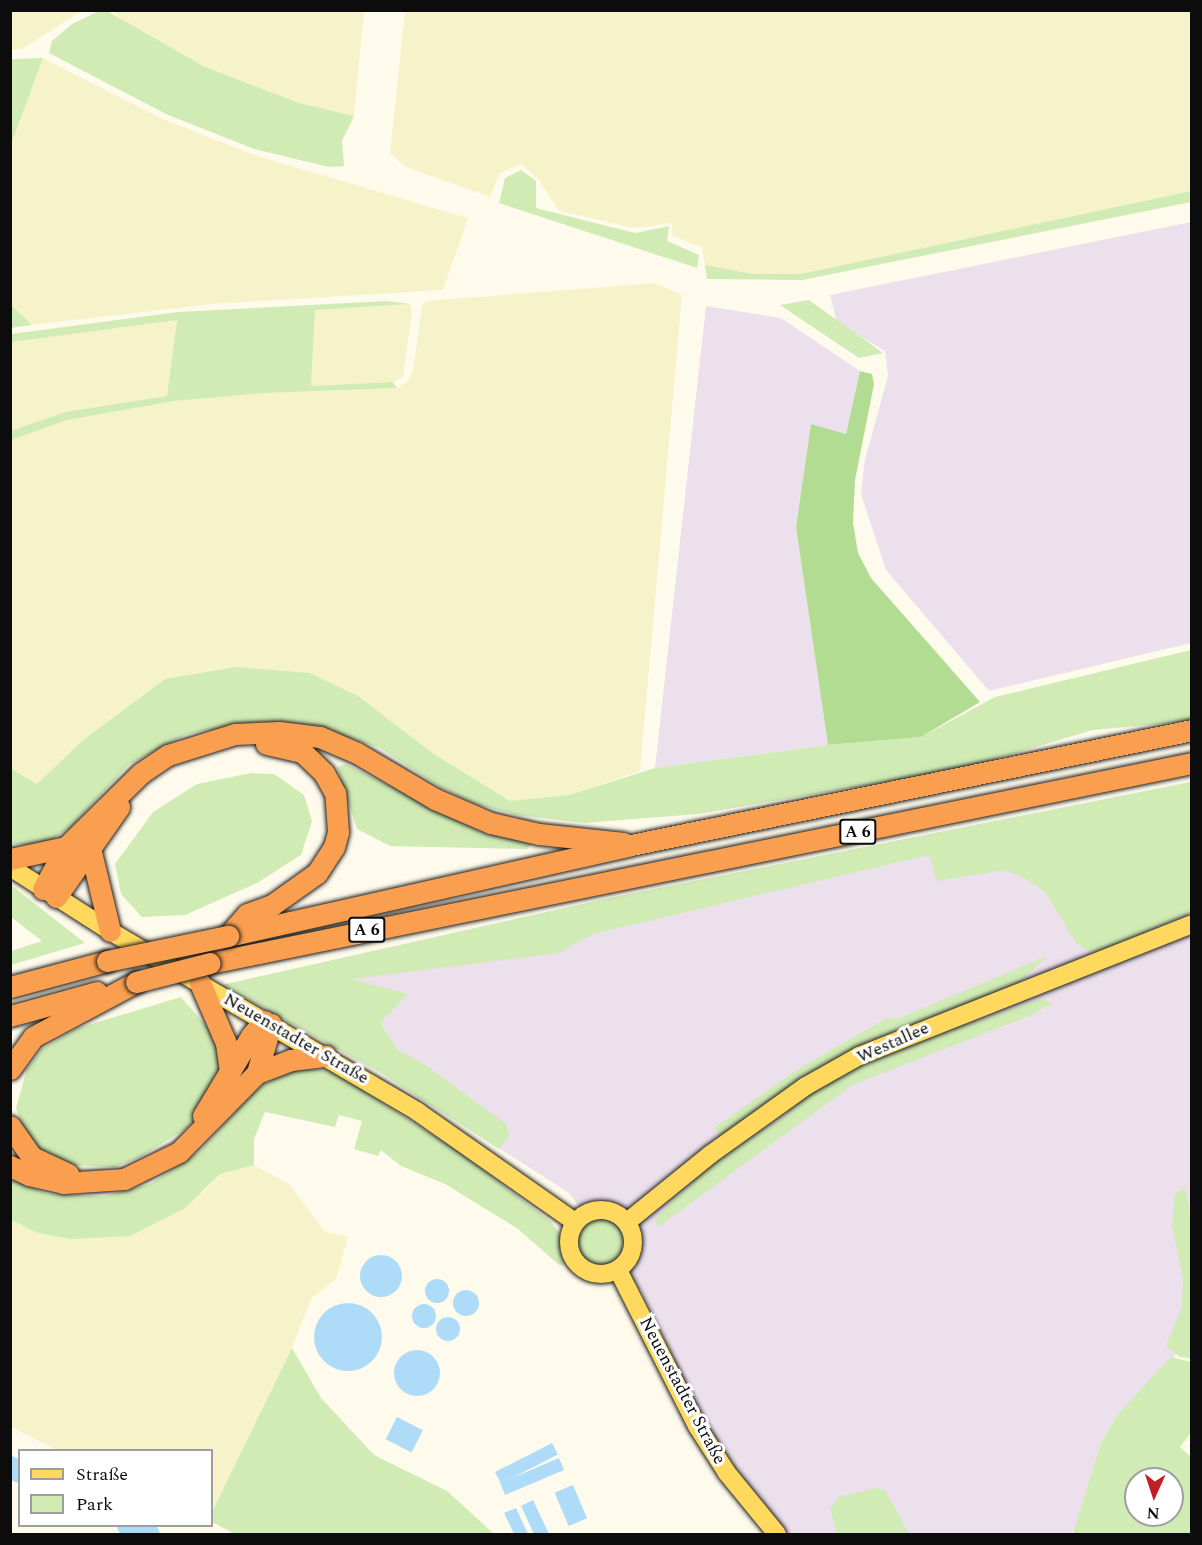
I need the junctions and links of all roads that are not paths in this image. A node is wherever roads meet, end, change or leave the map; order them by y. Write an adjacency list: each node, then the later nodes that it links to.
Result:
1 (1191, 730): 3 (highway, A 6)
2 (1191, 763): 12 (highway, A 6, bridge)
3 (631, 845): 4 (highway); 11 (highway, A 6)
4 (66, 847): 6 (highway); 8 (highway)
5 (91, 852): 8 (highway); 10 (highway); 11 (highway)
6 (10, 859)
7 (10, 867): 8 (main road, Neuenstadter Straße)
8 (50, 893): 10 (main road, Neuenstadter Straße)
9 (1191, 924): 24 (main road, Westallee)
10 (110, 931): 13 (main road, Neuenstadter Straße)
11 (228, 936): 14 (highway, A 6, bridge)
12 (136, 982): 15 (highway, A 6); 18 (highway)
13 (200, 983): 16 (main road, Neuenstadter Straße); 19 (highway)
14 (10, 987)
15 (10, 1016)
16 (268, 1023): 17 (main road, Neuenstadter Straße); 19 (highway); 20 (highway)
17 (326, 1056): 20 (highway); 23 (main road, Neuenstadter Straße)
18 (10, 1069)
19 (231, 1071): 21 (highway)
20 (257, 1073): 22 (highway)
21 (10, 1126)
22 (10, 1166)
23 (575, 1222): 24 (main road); 25 (main road)
24 (627, 1222): 25 (main road)
25 (618, 1270): 26 (main road, Neuenstadter Straße)
26 (777, 1534)

